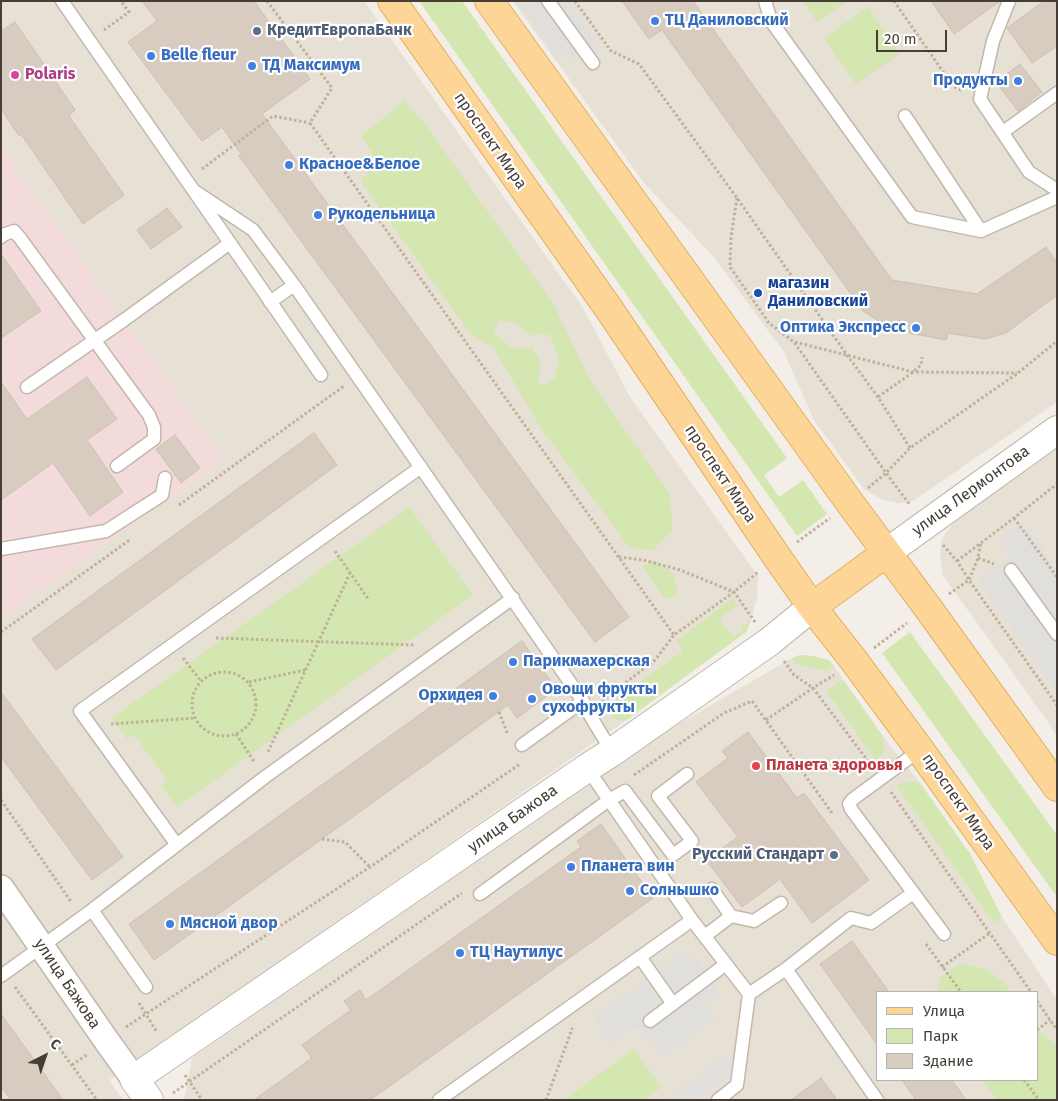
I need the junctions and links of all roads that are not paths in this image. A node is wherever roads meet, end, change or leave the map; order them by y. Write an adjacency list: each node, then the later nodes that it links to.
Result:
1 (62, 1): 11 (lane)
2 (392, 1): 30 (main road, проспект Мира)
3 (489, 1): 27 (main road)
4 (548, 1): 7 (lane)
5 (765, 1): 14 (lane)
6 (1009, 1): 10 (lane)
7 (593, 63)
8 (1057, 94): 10 (lane)
9 (905, 116): 14 (lane)
10 (1003, 132): 12 (lane)
11 (190, 186): 16 (lane); 17 (lane)
12 (1057, 190)
13 (1057, 196): 14 (lane)
14 (981, 231)
15 (1, 237): 19 (lane)
16 (230, 242): 18 (lane); 19 (lane)
17 (294, 285): 18 (lane); 24 (lane)
18 (270, 302): 20 (lane)
19 (95, 340): 21 (lane); 23 (lane)
20 (321, 375)
21 (27, 387)
22 (1057, 430): 27 (street, улица Лермонтова)
23 (117, 466)
24 (421, 467): 29 (lane); 40 (lane)
25 (165, 478): 26 (lane)
26 (1, 549)
27 (886, 553): 30 (main road, улица Бажова); 38 (main road)
28 (1011, 570): 31 (lane)
29 (513, 598): 32 (lane); 40 (lane)
30 (812, 607): 34 (main road, проспект Мира); 35 (street, улица Бажова)
31 (1057, 634)
32 (583, 701): 33 (lane); 35 (lane)
33 (522, 745)
34 (920, 750): 43 (lane); 51 (main road, проспект Мира)
35 (612, 752): 36 (street, улица Бажова)
36 (587, 768): 39 (lane); 61 (street, улица Бажова)
37 (687, 774): 39 (lane)
38 (1057, 787)
39 (607, 797): 44 (lane); 48 (lane)
40 (177, 845): 46 (lane)
41 (1, 888): 52 (street, улица Бажова)
42 (712, 888): 47 (lane)
43 (913, 893): 49 (lane); 55 (lane)
44 (480, 894)
45 (781, 903): 47 (lane)
46 (92, 910): 52 (lane); 57 (lane)
47 (731, 916): 50 (lane)
48 (692, 920): 50 (lane); 53 (lane)
49 (944, 934)
50 (705, 936): 54 (lane)
51 (1057, 941)
52 (42, 946): 56 (lane); 61 (street, улица Бажова)
53 (640, 957): 59 (lane); 62 (lane)
54 (726, 964): 58 (lane); 59 (lane)
55 (786, 969): 58 (lane); 64 (lane)
56 (3, 975)
57 (146, 987)
58 (749, 994): 63 (lane)
59 (673, 1004): 60 (lane)
60 (650, 1021)
61 (152, 1091)
62 (439, 1100)
63 (718, 1100)
64 (877, 1100)

